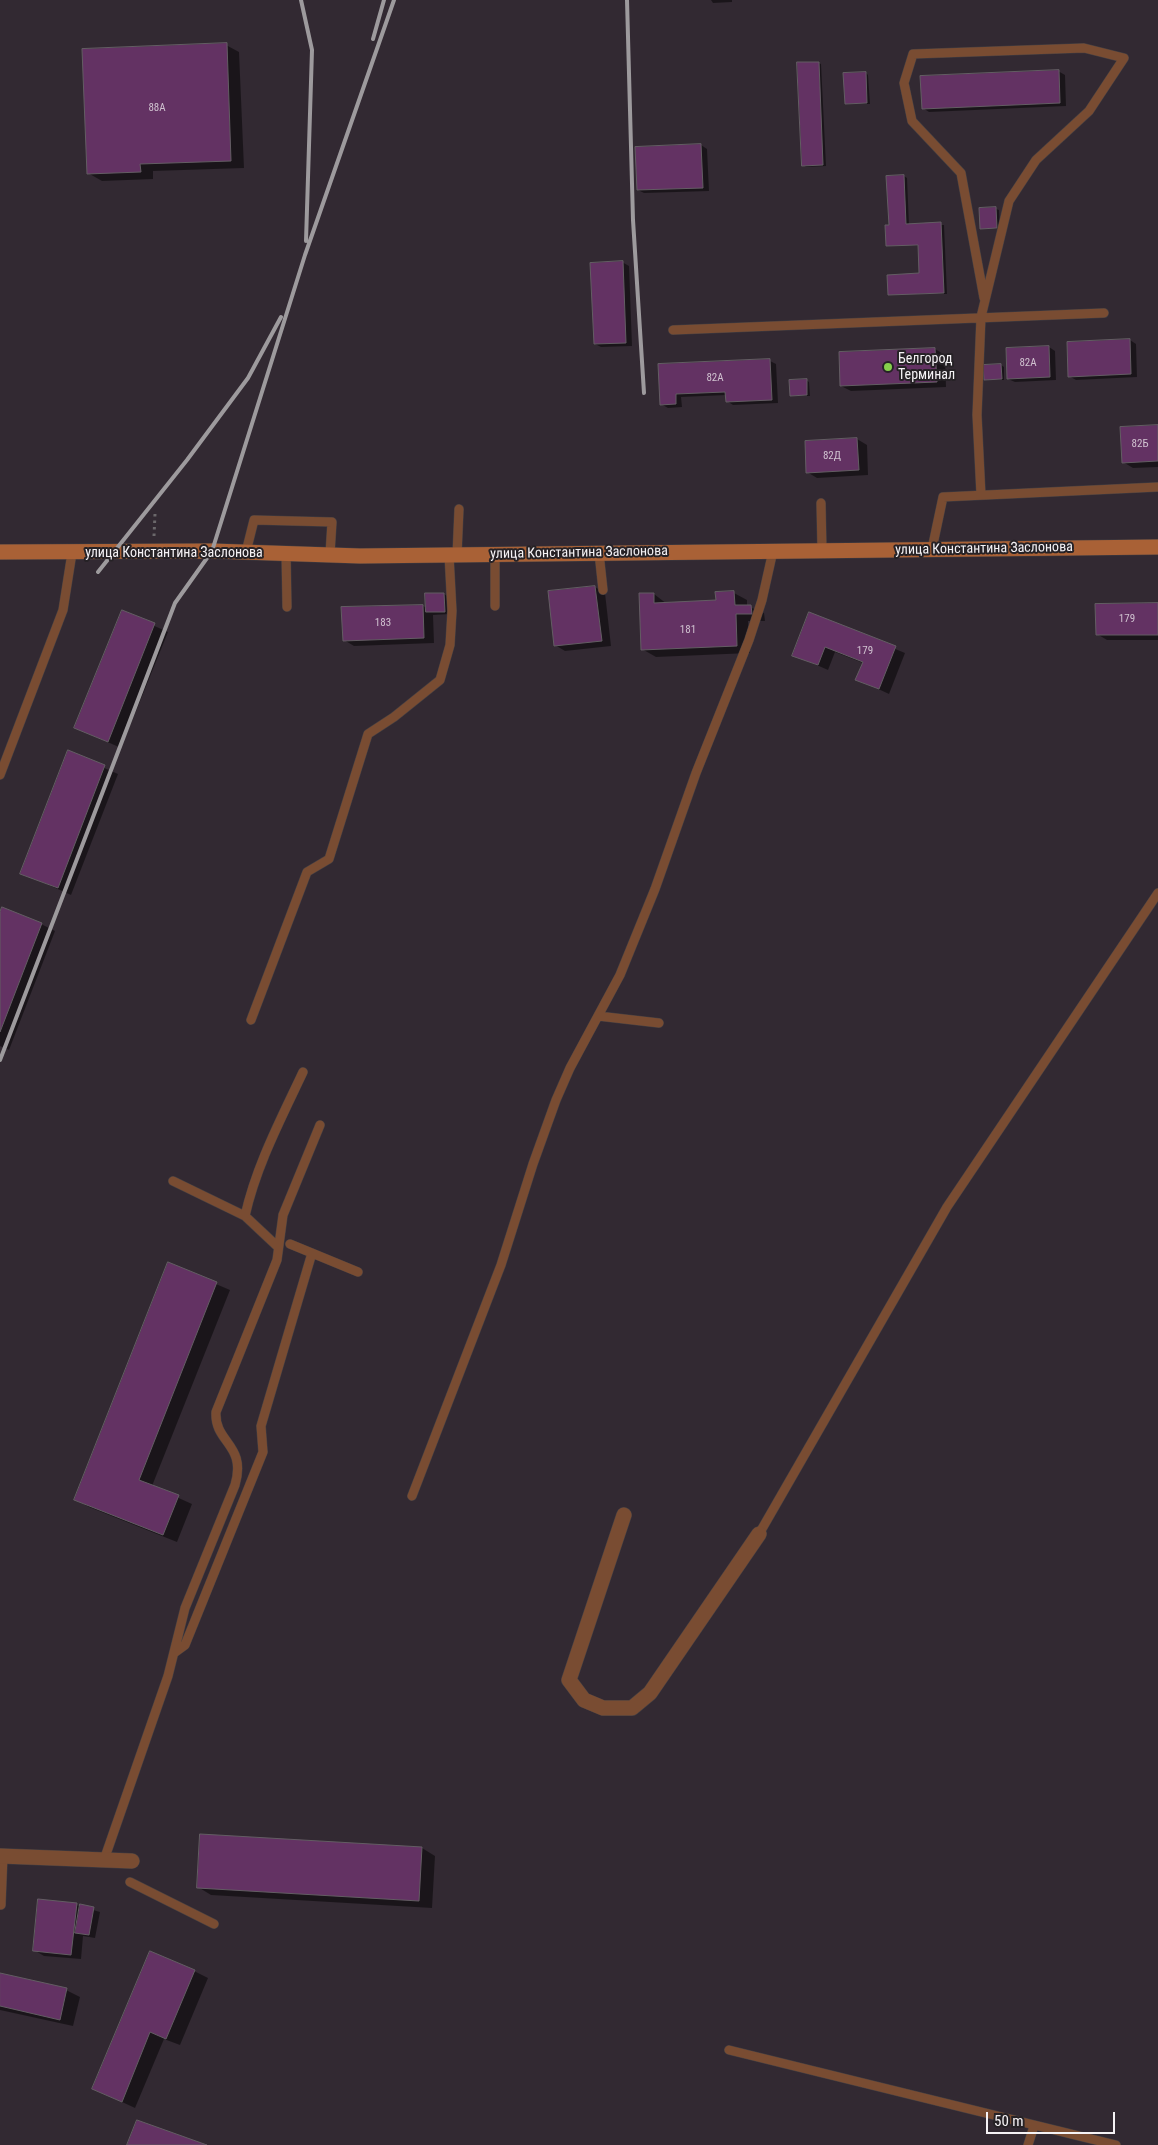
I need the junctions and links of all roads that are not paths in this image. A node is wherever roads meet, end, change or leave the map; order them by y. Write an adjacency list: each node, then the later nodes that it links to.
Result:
1 (984, 298): 1 (lane); 3 (lane)
2 (1104, 313): 3 (lane)
3 (981, 317): 4 (lane); 6 (lane)
4 (673, 330)
5 (1158, 487): 6 (lane)
6 (981, 495): 10 (lane)
7 (821, 503): 11 (lane)
8 (460, 509): 20 (lane)
9 (1158, 547): 10 (street, улица Константина Заслонова)
10 (932, 549): 11 (street, улица Константина Заслонова)
11 (822, 550): 12 (street, улица Константина Заслонова)
12 (773, 551): 17 (street, улица Константина Заслонова); 26 (lane)
13 (0, 552): 15 (street, улица Константина Заслонова)
14 (246, 552): 15 (street, улица Константина Заслонова); 16 (street, улица Константина Заслонова); 18 (lane)
15 (72, 553): 24 (lane)
16 (286, 553): 18 (street, улица Константина Заслонова); 23 (lane)
17 (599, 553): 19 (street, улица Константина Заслонова); 21 (lane)
18 (330, 554): 20 (street, улица Константина Заслонова)
19 (496, 554): 20 (street, улица Константина Заслонова); 22 (lane)
20 (453, 555): 27 (lane)
21 (603, 590)
22 (495, 606)
23 (287, 608)
24 (0, 775)
25 (1158, 893): 39 (lane)
26 (598, 1016): 28 (lane); 37 (lane)
27 (252, 1020)
28 (659, 1024)
29 (303, 1072): 32 (lane)
30 (320, 1125): 34 (lane)
31 (173, 1181): 32 (lane)
32 (245, 1216): 34 (lane)
33 (290, 1244): 35 (lane)
34 (278, 1247): 40 (lane)
35 (312, 1253): 36 (lane); 40 (lane)
36 (358, 1272)
37 (412, 1496)
38 (624, 1516): 39 (street)
39 (759, 1534)
40 (174, 1653): 42 (lane)
41 (2, 1856): 42 (street); 45 (lane)
42 (104, 1860): 43 (street)
43 (132, 1862)
44 (130, 1882): 46 (lane)
45 (1, 1905)
46 (214, 1924)
47 (729, 2050): 48 (lane)
48 (1034, 2126): 49 (lane); 50 (lane)
49 (1028, 2145)
50 (1116, 2145)

